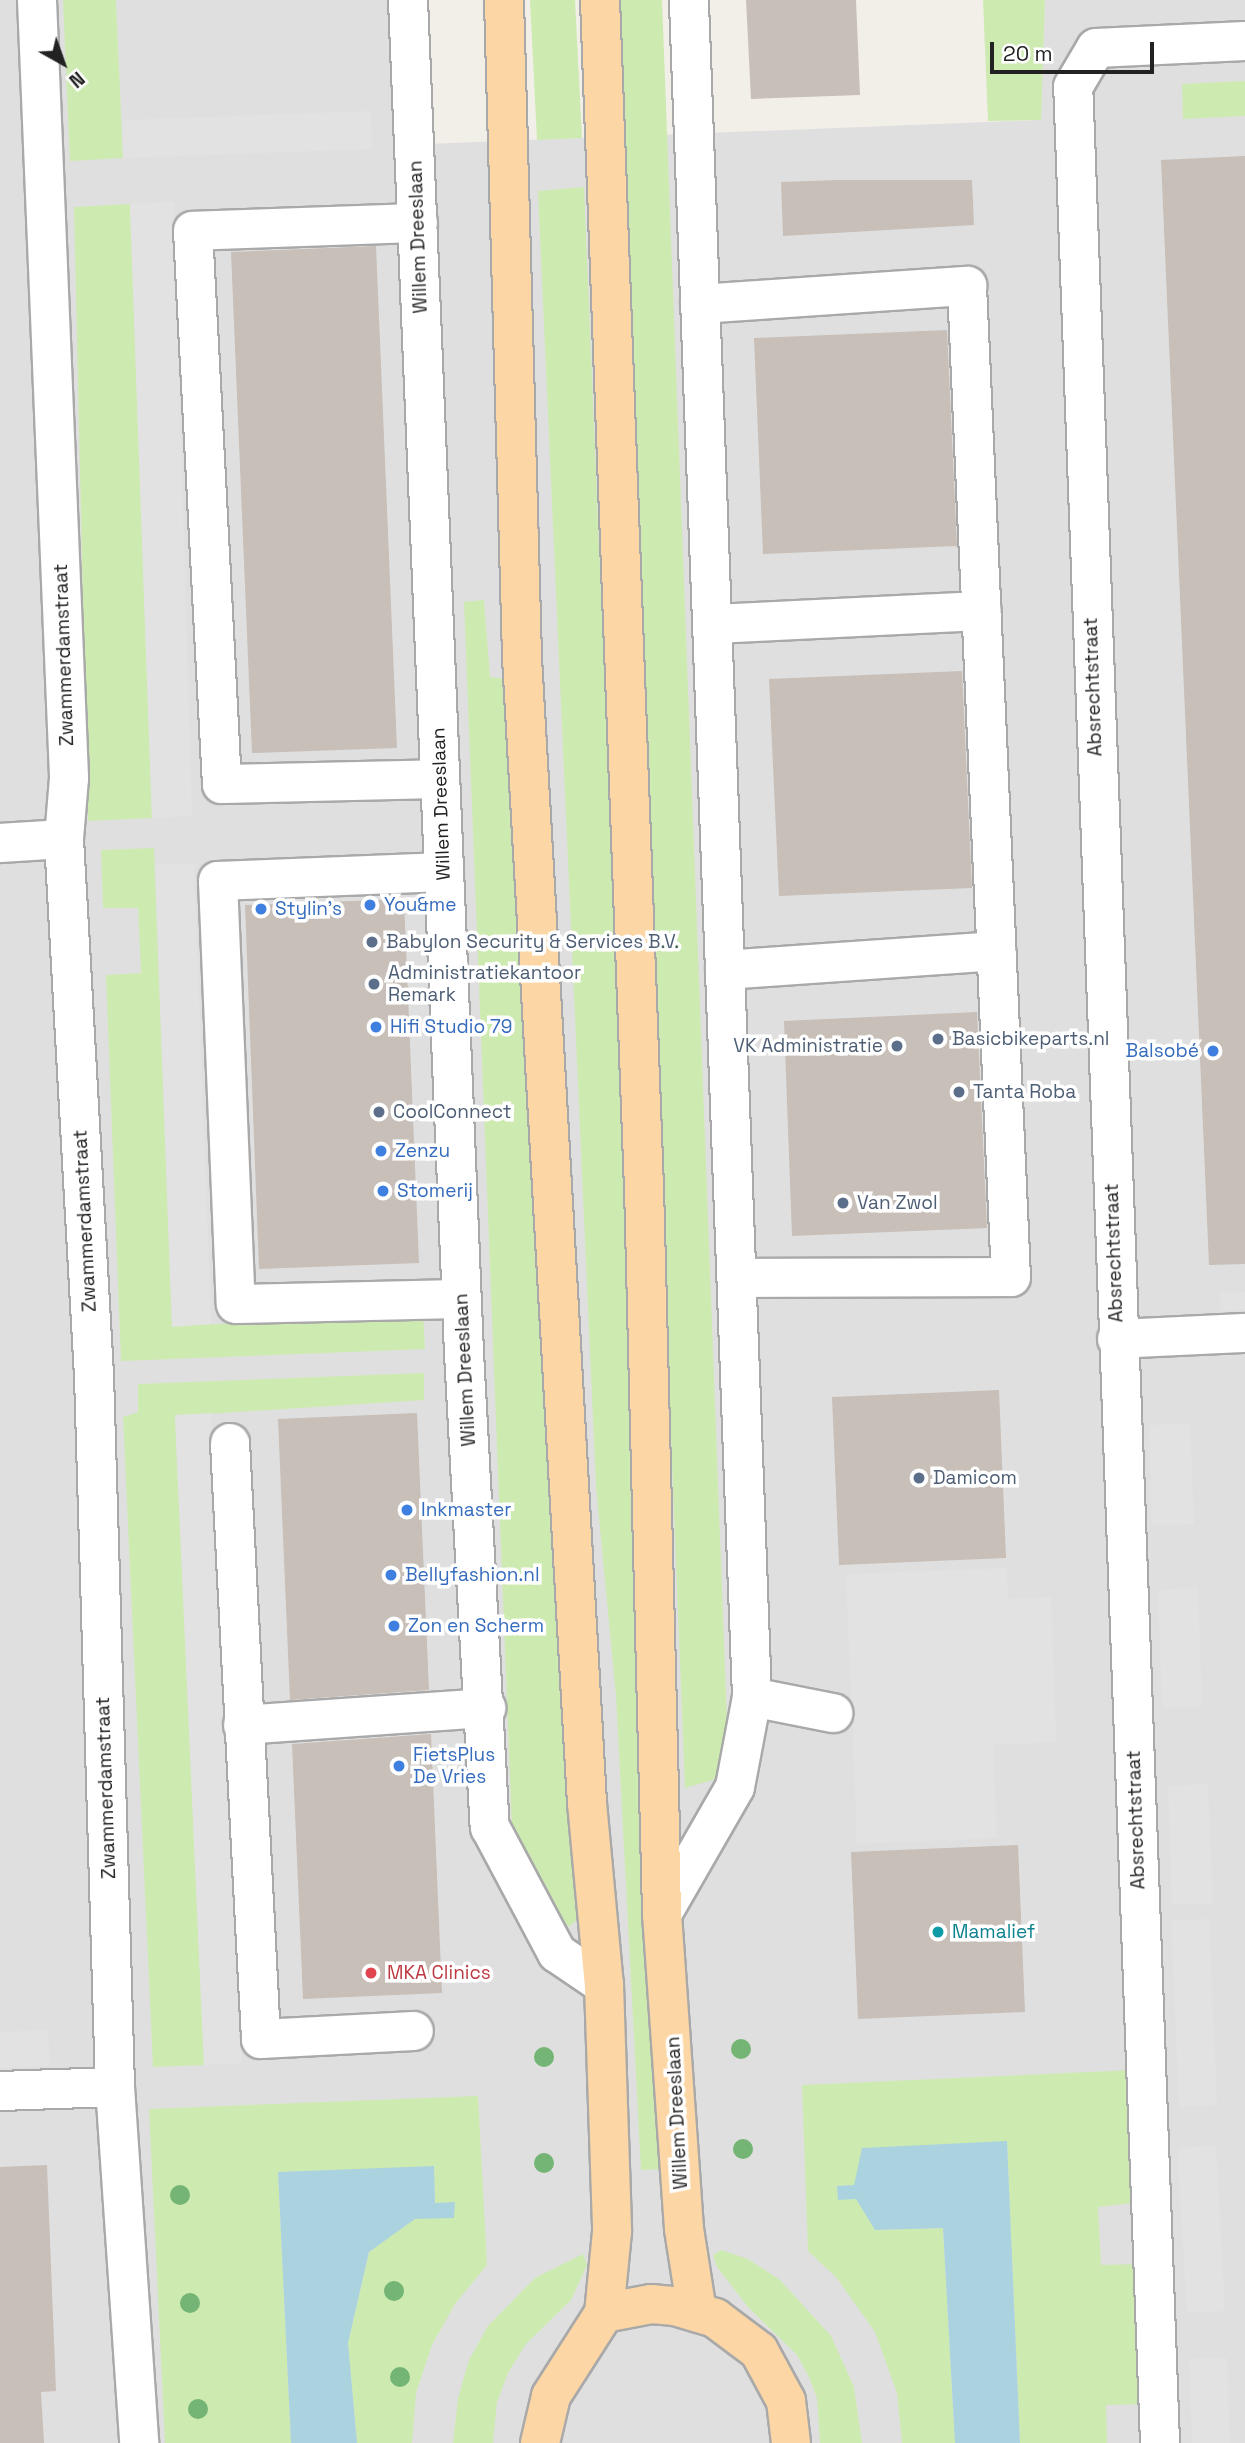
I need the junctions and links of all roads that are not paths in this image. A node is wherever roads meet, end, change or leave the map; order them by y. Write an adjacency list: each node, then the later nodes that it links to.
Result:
1 (37, 0): 12 (street, Zwammerdamstraat)
2 (408, 0): 7 (street, Willem Dreeslaan)
3 (503, 0): 27 (main road)
4 (600, 0): 26 (main road, Willem Dreeslaan)
5 (689, 0): 8 (street)
6 (1245, 41): 20 (street, Absrechtstraat)
7 (418, 223): 11 (street, Willem Dreeslaan); 11 (street)
8 (701, 304): 9 (street); 10 (street)
9 (982, 611): 10 (street); 15 (street)
10 (713, 624): 16 (street)
11 (440, 779): 14 (street, Willem Dreeslaan)
12 (64, 839): 13 (street); 29 (street, Zwammerdamstraat)
13 (0, 843)
14 (444, 872): 18 (street, Willem Dreeslaan); 18 (street)
15 (996, 951): 16 (street); 17 (street)
16 (725, 970): 17 (street)
17 (737, 1278): 22 (street)
18 (461, 1299): 23 (street, Willem Dreeslaan)
19 (1245, 1333): 20 (street)
20 (1117, 1339): 36 (street, Absrechtstraat)
21 (230, 1443): 25 (street)
22 (752, 1697): 24 (street); 26 (street)
23 (486, 1708): 25 (street); 27 (street, Willem Dreeslaan)
24 (834, 1713)
25 (243, 1726): 28 (street)
26 (662, 1914): 31 (main road, Willem Dreeslaan)
27 (604, 1986): 32 (main road)
28 (415, 2031)
29 (116, 2087): 30 (street); 33 (street, Zwammerdamstraat)
30 (0, 2091)
31 (697, 2312): 32 (main road); 35 (main road)
32 (604, 2314): 34 (main road)
33 (139, 2443)
34 (540, 2443)
35 (791, 2443)
36 (1160, 2443)

